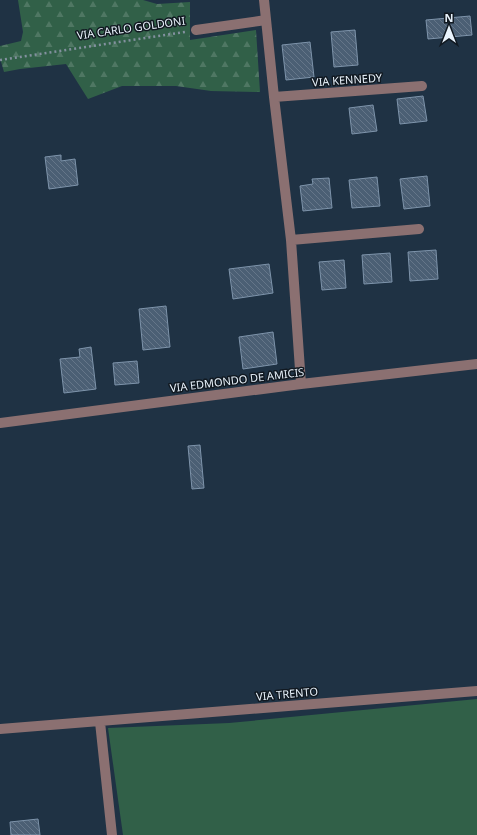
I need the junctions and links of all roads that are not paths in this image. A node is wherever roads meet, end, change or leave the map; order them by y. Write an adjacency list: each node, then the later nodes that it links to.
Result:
1 (264, 0): 2 (street)
2 (266, 20): 3 (street, VIA CARLO GOLDONI); 5 (street)
3 (196, 30)
4 (422, 86): 5 (street, VIA KENNEDY)
5 (274, 97): 7 (street)
6 (419, 229): 7 (street)
7 (291, 240): 9 (street)
8 (477, 364): 9 (street, VIA EDMONDO DE AMICIS)
9 (301, 384): 10 (street, VIA EDMONDO DE AMICIS)
10 (0, 423)
11 (477, 690): 12 (street, VIA TRENTO)
12 (100, 722): 13 (street, VIA TRENTO); 14 (street)
13 (0, 729)
14 (112, 835)

